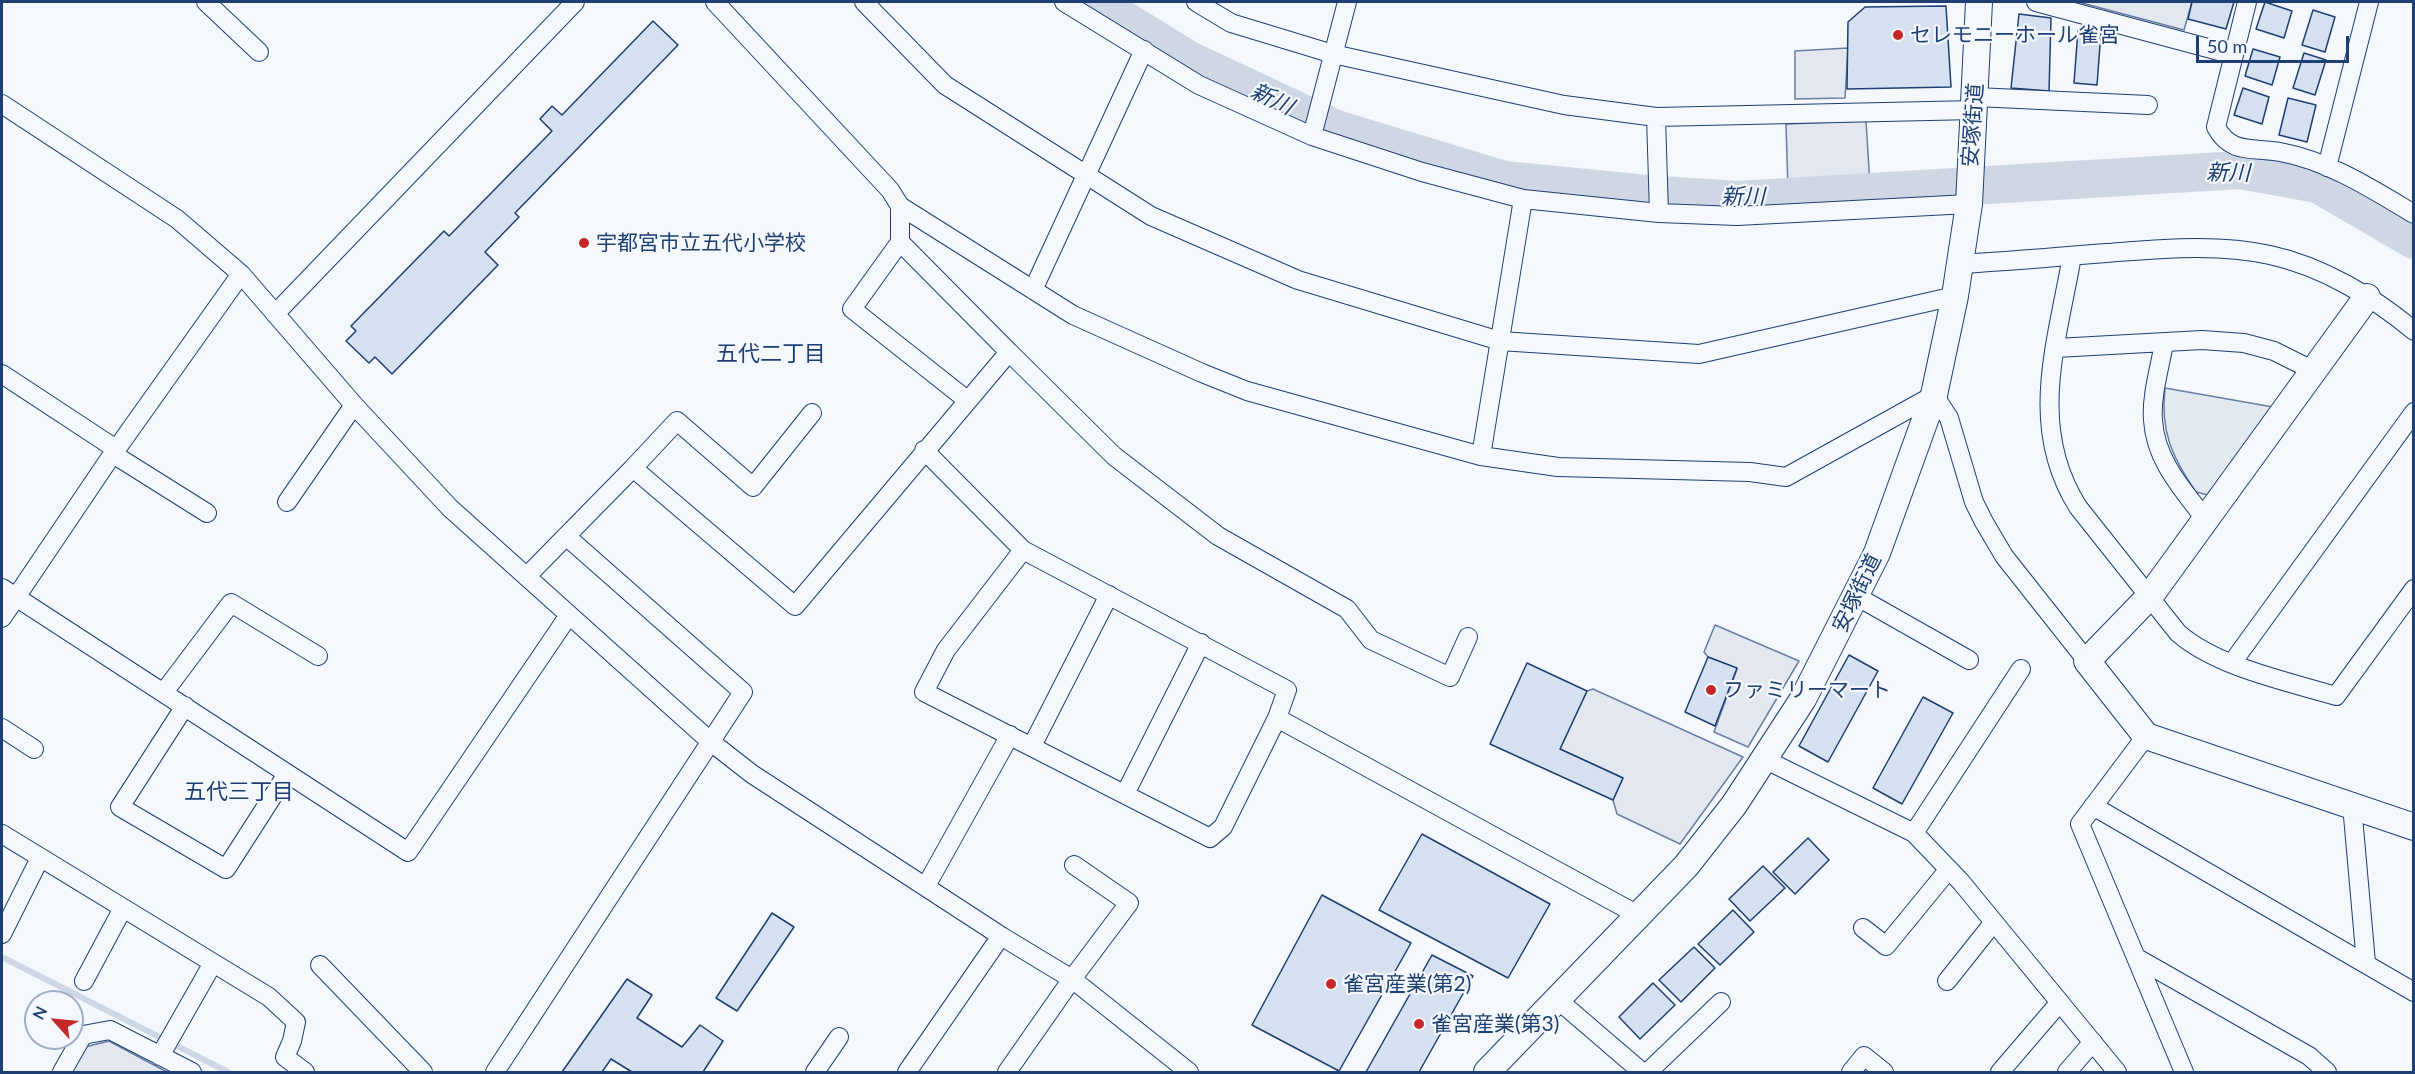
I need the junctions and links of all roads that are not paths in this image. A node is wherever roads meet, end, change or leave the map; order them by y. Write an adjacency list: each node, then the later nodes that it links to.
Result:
1 (206, 2): 13 (street)
2 (575, 2): 35 (street)
3 (715, 2): 25 (street)
4 (864, 2): 22 (street)
5 (1064, 2): 12 (street)
6 (1196, 2): 14 (street)
7 (1347, 2): 14 (street)
8 (1979, 2): 16 (main road, 安塚街道)
9 (2036, 2): 15 (street)
10 (2247, 2): 15 (street)
11 (2369, 2): 21 (street)
12 (1144, 50): 20 (street); 22 (street)
13 (259, 52)
14 (1333, 54): 19 (street); 20 (street)
15 (2234, 55): 21 (street)
16 (1976, 103): 18 (street); 19 (street); 23 (main road, 安塚街道)
17 (2, 104): 31 (street)
18 (2148, 105)
19 (1656, 117): 26 (street)
20 (1313, 131): 24 (street)
21 (2326, 167): 27 (street)
22 (1086, 174): 32 (street); 37 (street)
23 (1969, 192): 26 (street); 30 (main road, 安塚街道)
24 (1524, 199): 26 (street); 37 (street)
25 (900, 206): 28 (street); 32 (street)
26 (1659, 209)
27 (2414, 214)
28 (900, 242): 40 (street); 44 (street)
29 (2072, 256): 30 (street); 34 (street); 39 (street)
30 (1961, 264): 33 (main road, 安塚街道)
31 (241, 274): 35 (street); 49 (street)
32 (1033, 290): 50 (street)
33 (1955, 296): 37 (street); 43 (main road, 安塚街道)
34 (2367, 297): 36 (street); 41 (main road)
35 (275, 314): 45 (street)
36 (2414, 331)
37 (1500, 341): 50 (street)
38 (2164, 343): 39 (street); 41 (street); 54 (street)
39 (2056, 348): 62 (street)
40 (1009, 351): 44 (street); 65 (street)
41 (2314, 371): 54 (main road)
42 (2, 374): 49 (street)
43 (1934, 395): 50 (street); 61 (main road, 安塚街道); 69 (street)
44 (967, 400): 48 (street)
45 (354, 405): 52 (street); 57 (street)
46 (2414, 412): 70 (street)
47 (812, 413): 51 (street)
48 (924, 450): 51 (street); 56 (street)
49 (113, 454): 53 (street); 59 (street)
50 (1481, 456)
51 (633, 468): 55 (street)
52 (286, 502)
53 (207, 513)
54 (2206, 520): 62 (main road)
55 (566, 537): 57 (street); 78 (street)
56 (1023, 550): 60 (street); 76 (street)
57 (527, 576): 63 (street)
58 (2414, 589): 70 (street)
59 (8, 592): 64 (street); 72 (street)
60 (1109, 595): 66 (street); 79 (street)
61 (1856, 596): 68 (street); 81 (main road, 安塚街道)
62 (2150, 596): 69 (main road); 70 (street)
63 (569, 615): 78 (street); 82 (street)
64 (2, 618)
65 (1468, 637)
66 (1201, 643): 74 (street); 83 (street)
67 (318, 656): 72 (street)
68 (1969, 660)
69 (2087, 661): 77 (main road)
70 (2232, 663)
71 (2021, 669): 87 (street)
72 (164, 692): 73 (street)
73 (185, 706): 82 (street); 82 (street)
74 (1277, 718): 83 (street); 94 (street)
75 (2, 728): 80 (street)
76 (1010, 735): 79 (street); 92 (street)
77 (2146, 736): 84 (main road); 85 (street)
78 (711, 742): 92 (street); 117 (street)
79 (1032, 746): 83 (street)
80 (34, 750)
81 (1764, 759): 87 (street); 94 (main road, 安塚街道)
82 (287, 774)
83 (1125, 794)
84 (2352, 805): 86 (main road); 101 (street)
85 (2093, 806): 99 (street); 101 (street)
86 (2414, 826)
87 (1914, 833): 91 (street)
88 (2, 834): 89 (street)
89 (40, 858): 93 (street); 97 (street)
90 (1074, 865): 103 (street)
91 (1949, 869): 95 (street); 96 (street)
92 (926, 886): 98 (street)
93 (123, 908): 100 (street); 104 (street)
94 (1638, 915): 107 (main road, 安塚街道)
95 (1994, 922): 105 (street); 109 (street)
96 (1863, 928)
97 (2, 934)
98 (1001, 936): 103 (street); 119 (street)
99 (2137, 958): 130 (street); 131 (street)
100 (213, 963): 112 (street); 115 (street)
101 (2366, 963): 106 (street)
102 (320, 965): 116 (street)
103 (1072, 979): 120 (street); 121 (street)
104 (84, 981)
105 (1947, 981)
106 (2414, 992)
107 (1558, 1000): 122 (main road, 安塚街道); 123 (street)
108 (1721, 1002): 124 (street)
109 (2060, 1002): 111 (street); 127 (street)
110 (839, 1037): 118 (street)
111 (2093, 1042): 128 (street); 129 (street)
112 (160, 1056): 113 (street); 114 (street)
113 (62, 1072)
114 (192, 1072)
115 (305, 1072)
116 (423, 1072)
117 (495, 1072)
118 (815, 1072)
119 (907, 1072)
120 (1007, 1072)
121 (1190, 1072)
122 (1487, 1072)
123 (1642, 1072)
124 (1648, 1072)
125 (1851, 1072): 126 (street)
126 (1884, 1072)
127 (2000, 1072)
128 (2067, 1072)
129 (2118, 1072)
130 (2184, 1072)
131 (2327, 1072)

